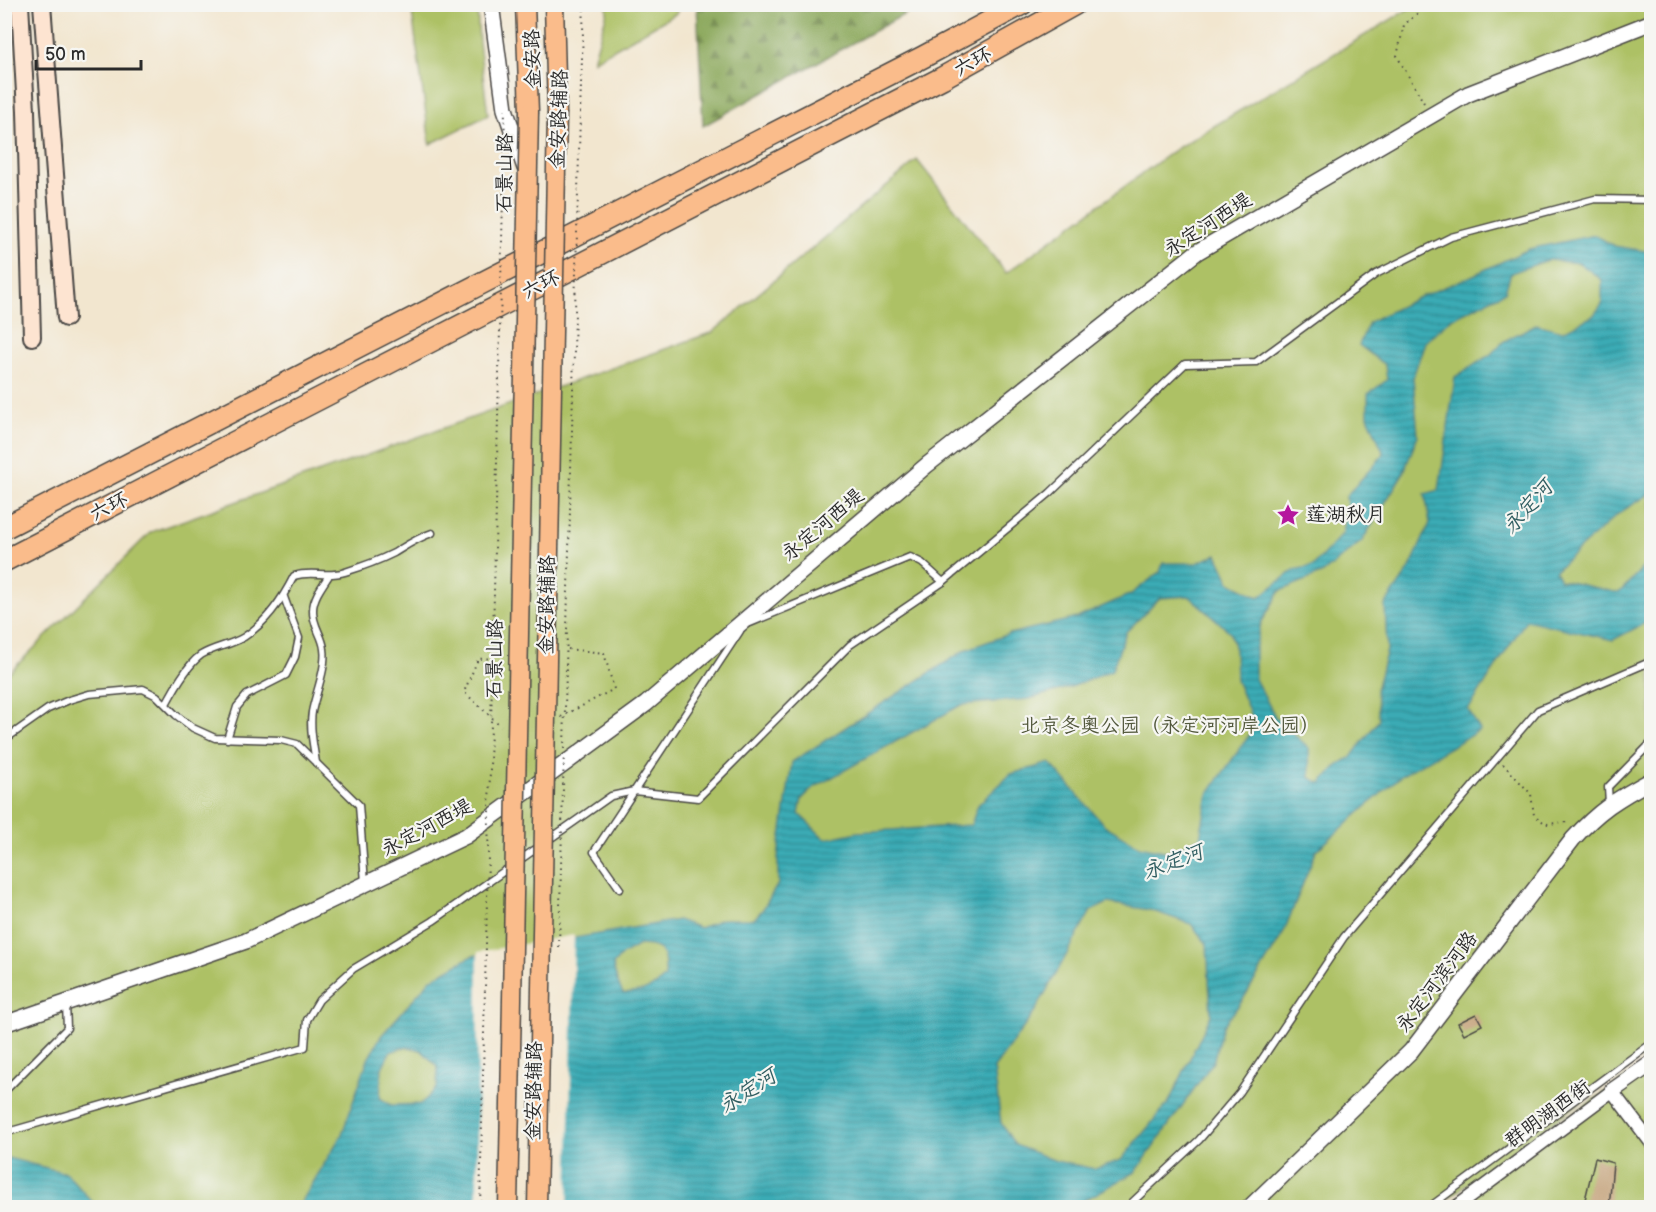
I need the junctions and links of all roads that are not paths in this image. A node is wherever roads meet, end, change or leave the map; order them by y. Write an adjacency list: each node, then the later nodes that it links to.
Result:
1 (20, 4): 13 (main road)
2 (42, 4): 12 (main road)
3 (491, 4): 10 (street, 金安路辅路)
4 (525, 4): 9 (main road, 金安路)
5 (1022, 4): 14 (highway, 六环)
6 (1075, 4): 16 (highway, 六环)
7 (554, 8): 42 (main road, 金安路, bridge)
8 (1652, 22): 20 (street, 永定河西堤)
9 (529, 112): 10 (main road, 石景山路, bridge)
10 (527, 174): 41 (main road, 石景山路, bridge)
11 (1652, 200): 18 (lane)
12 (66, 318)
13 (33, 337)
14 (4, 528)
15 (432, 533): 17 (lane)
16 (4, 561)
17 (328, 577): 19 (lane); 26 (lane)
18 (943, 582): 20 (lane); 28 (lane)
19 (284, 597): 22 (lane); 23 (lane)
20 (742, 625): 28 (lane); 30 (street, 永定河西堤)
21 (1652, 661): 43 (lane)
22 (166, 704): 23 (lane); 24 (lane)
23 (227, 738): 26 (lane)
24 (4, 740)
25 (1652, 742): 29 (lane)
26 (316, 763): 30 (lane)
27 (1652, 780): 29 (street, 永定河滨河路)
28 (634, 791): 31 (lane); 39 (lane)
29 (1609, 804): 44 (street, 永定河滨河路)
30 (365, 884): 32 (street, 永定河西堤)
31 (620, 889)
32 (66, 1003): 33 (street, 永定河西堤); 38 (lane)
33 (4, 1024)
34 (1652, 1043): 45 (lane)
35 (1652, 1063): 37 (street)
36 (1652, 1071): 37 (street)
37 (1612, 1091): 40 (street, 群明湖西街); 46 (street, 群明湖西街)
38 (4, 1092)
39 (4, 1133)
40 (1652, 1144)
41 (508, 1208)
42 (537, 1208)
43 (1126, 1208)
44 (1249, 1208)
45 (1428, 1208)
46 (1455, 1208)

